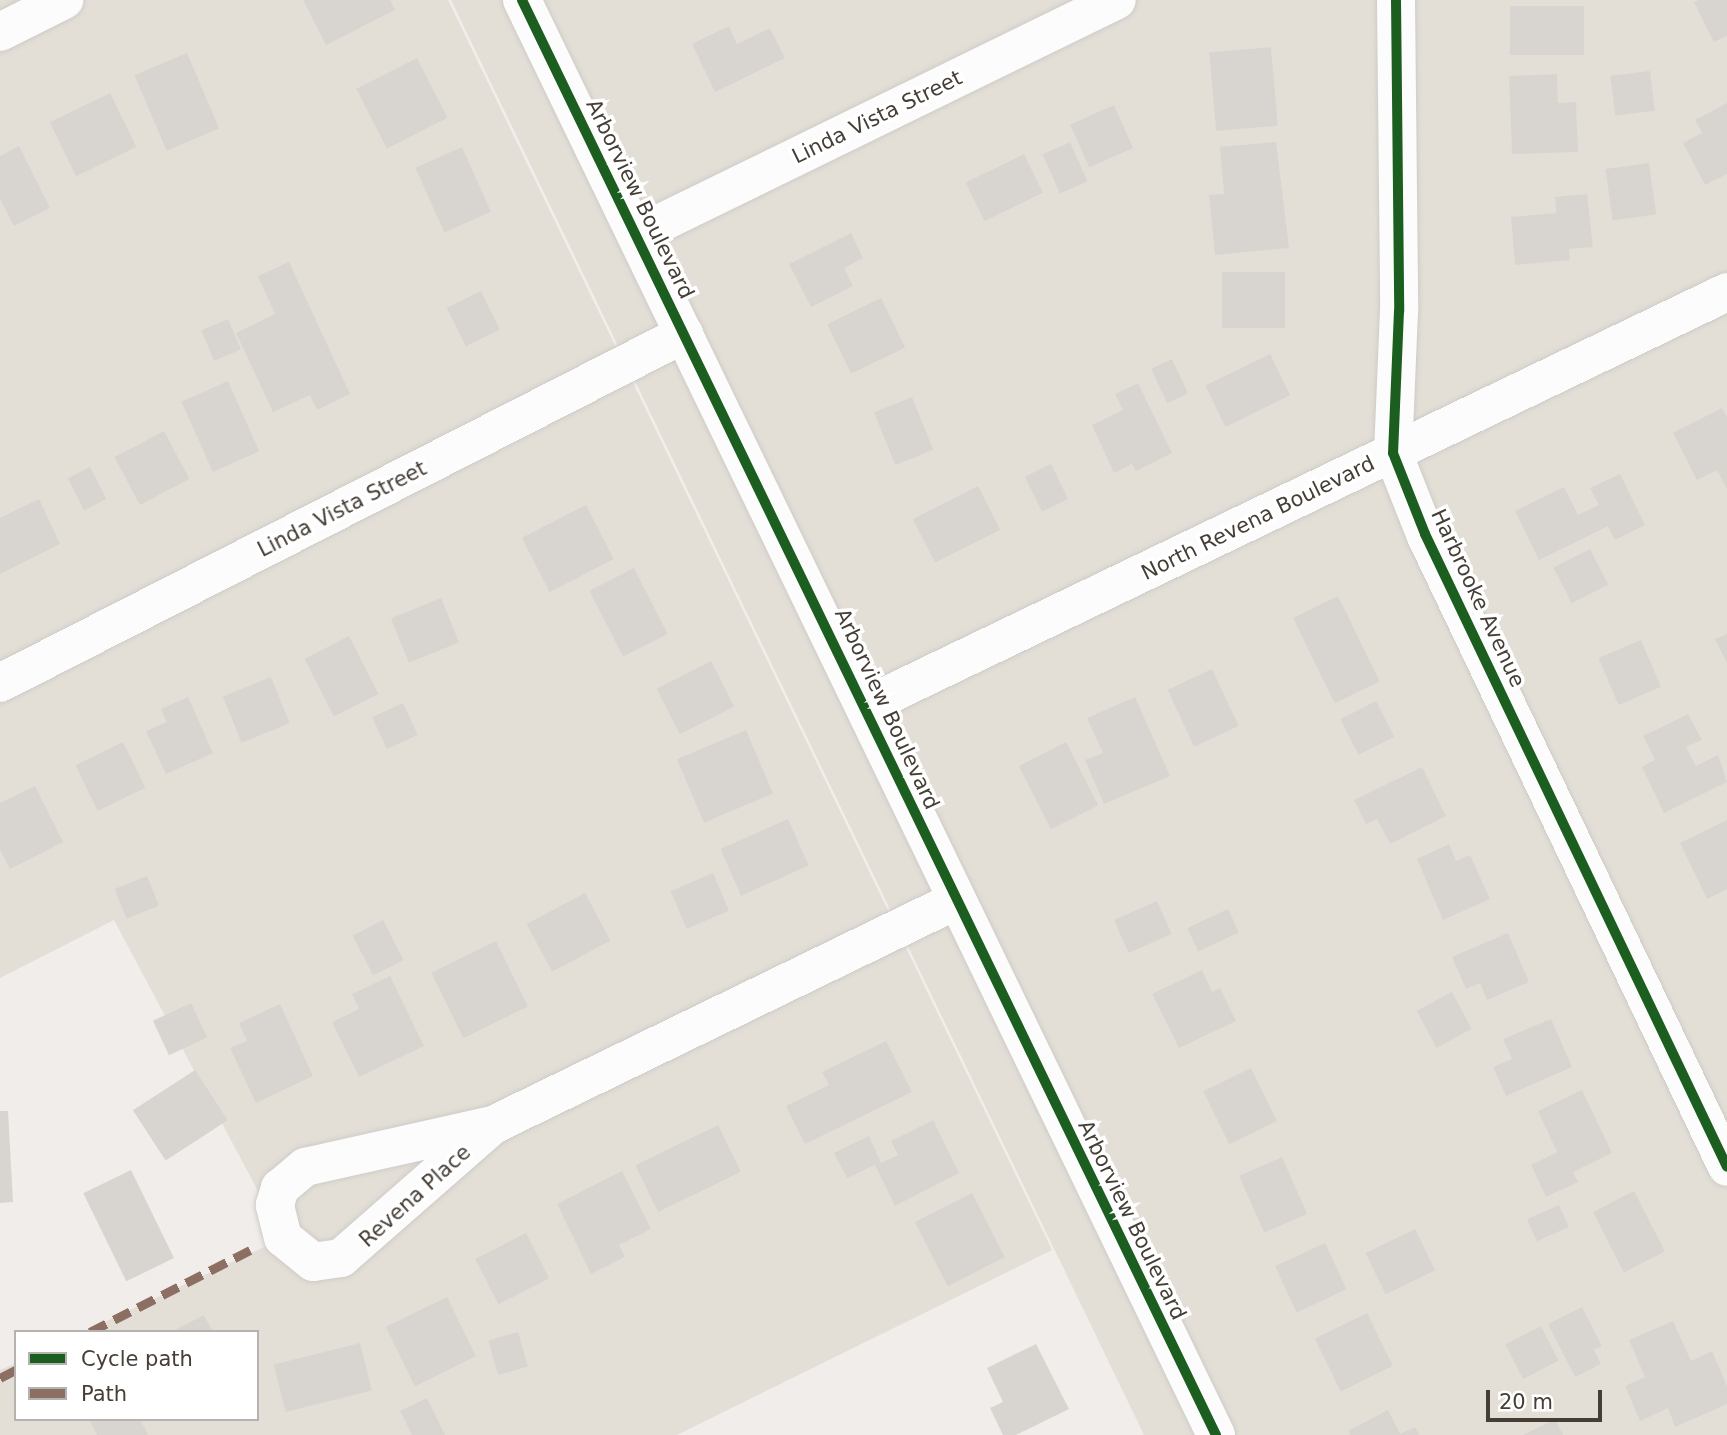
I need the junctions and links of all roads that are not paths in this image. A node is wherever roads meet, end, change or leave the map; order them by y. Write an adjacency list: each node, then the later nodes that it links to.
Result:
1 (64, 0): 5 (street)
2 (522, 0): 6 (street, Arborview Boulevard)
3 (1117, 0): 6 (street, Linda Vista Street)
4 (1396, 0): 9 (street, Harbrooke Avenue)
5 (0, 32)
6 (636, 235): 8 (street, Arborview Boulevard)
7 (1727, 292): 9 (street, North Revena Boulevard)
8 (684, 334): 10 (street, Linda Vista Street); 11 (street, Arborview Boulevard)
9 (1393, 453): 11 (street, North Revena Boulevard); 14 (street, Harbrooke Avenue)
10 (0, 683)
11 (865, 706): 12 (street, Arborview Boulevard)
12 (955, 901): 13 (street, Revena Place); 15 (street, Arborview Boulevard)
13 (493, 1125): 13 (street, Revena Place)
14 (1727, 1167)
15 (1216, 1435)

